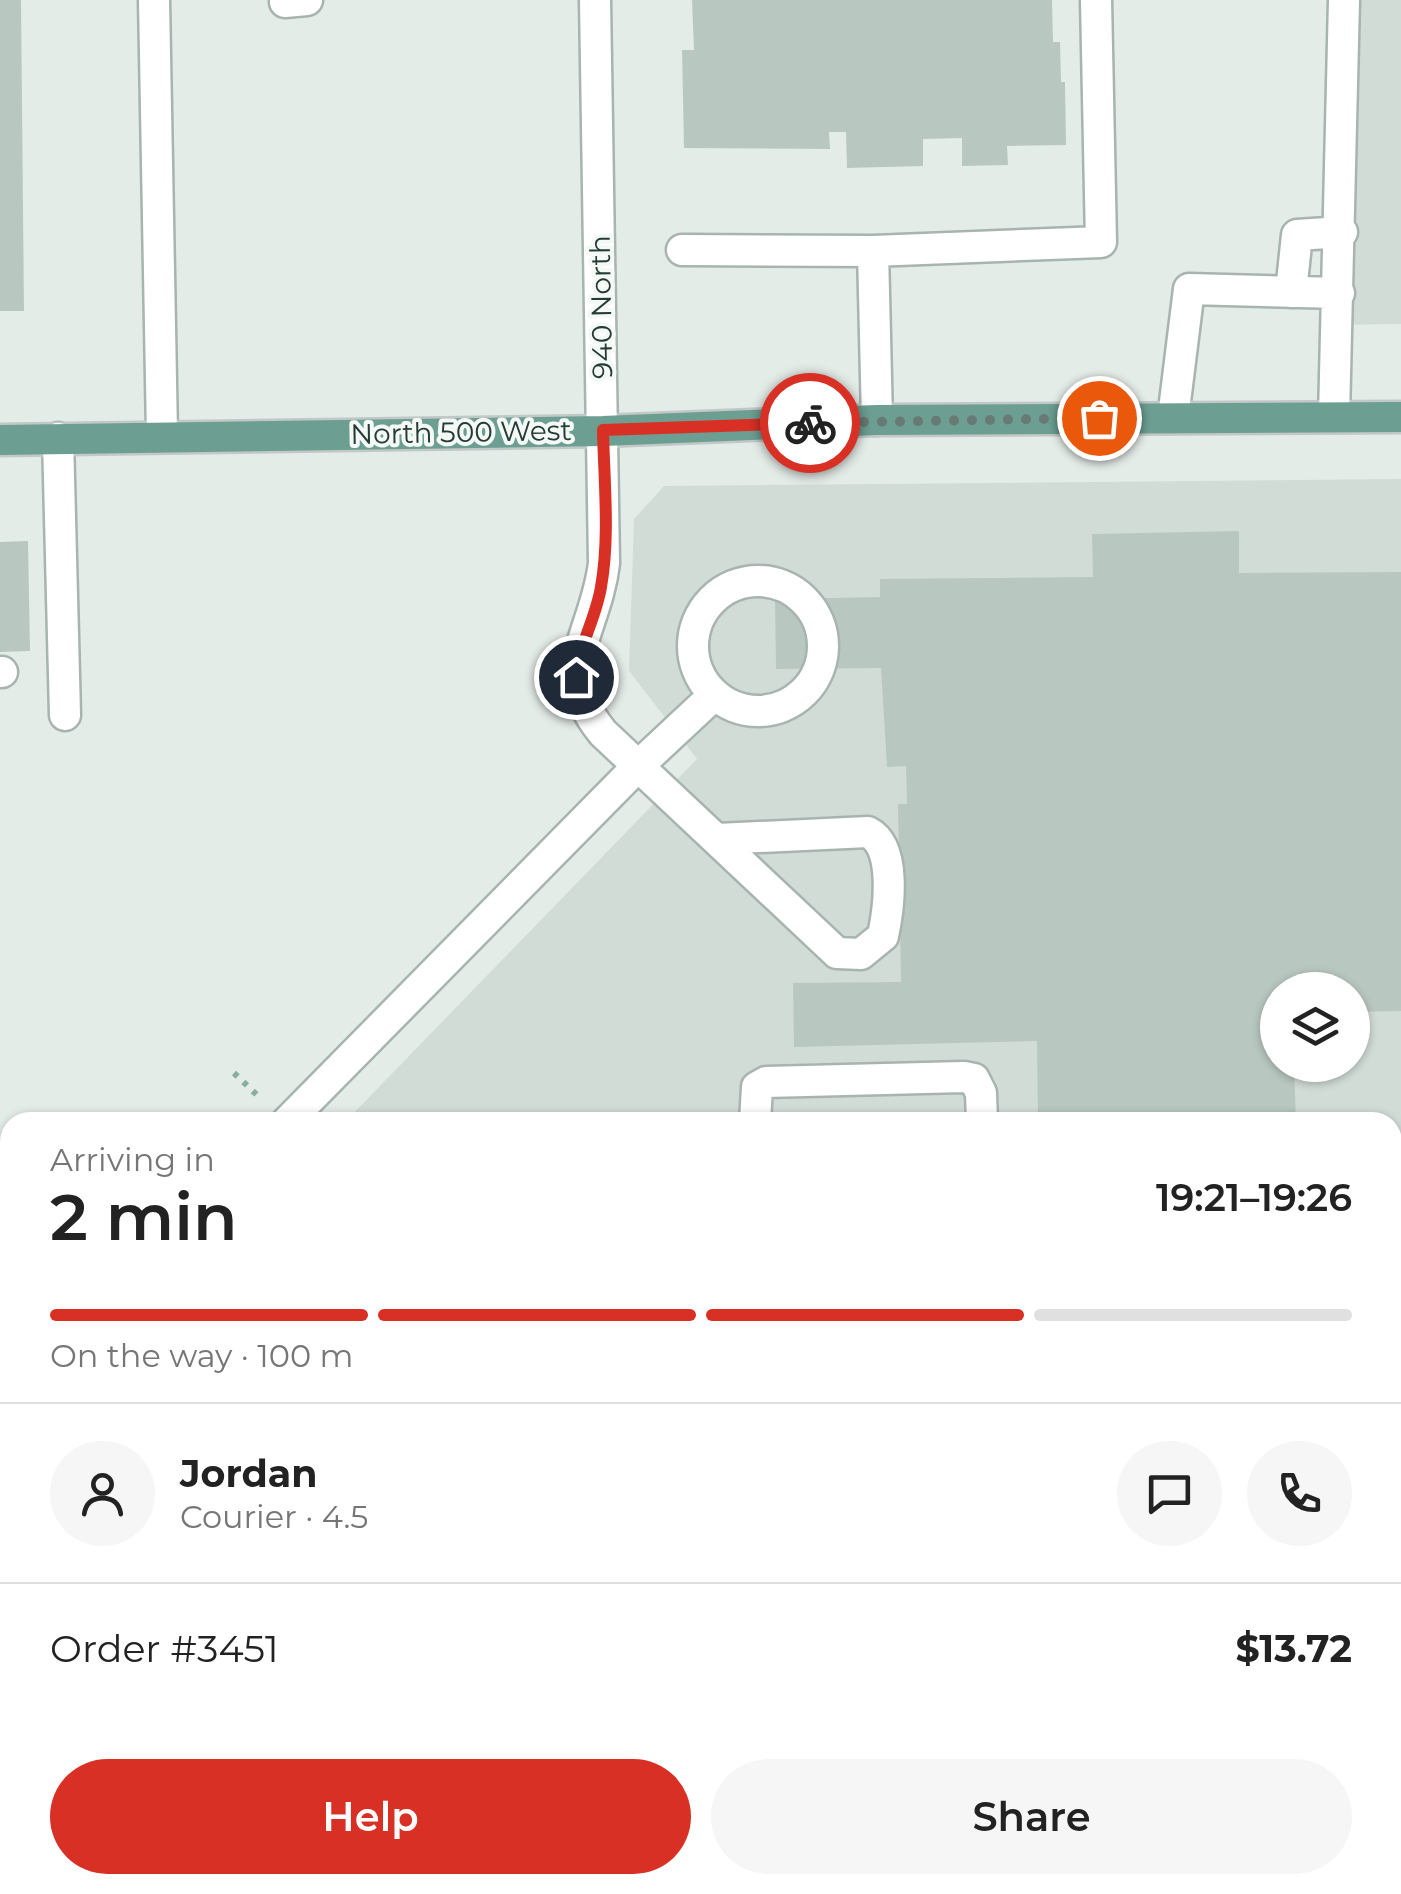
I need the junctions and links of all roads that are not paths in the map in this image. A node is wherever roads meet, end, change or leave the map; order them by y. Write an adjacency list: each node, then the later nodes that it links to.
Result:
1 (154, 0): 15 (street)
2 (595, 0): 14 (street, 940 North)
3 (1096, 0): 7 (street)
4 (1344, 0): 5 (street)
5 (1342, 232): 8 (street); 9 (street)
6 (682, 250): 7 (street)
7 (873, 251): 13 (street)
8 (1291, 292): 9 (street); 12 (street)
9 (1339, 293): 10 (street)
10 (1334, 417): 11 (main road, North 500 West); 12 (main road, North 500 West)
11 (1401, 417)
12 (1173, 418): 13 (main road, North 500 West)
13 (878, 420): 14 (main road, North 500 West)
14 (603, 430): 15 (main road, North 500 West); 20 (street, 940 North)
15 (162, 434): 16 (main road, North 500 West)
16 (58, 438): 17 (main road, North 500 West); 19 (street)
17 (0, 440)
18 (712, 698): 18 (street); 20 (street)
19 (65, 715)
20 (637, 767): 21 (street, 940 North); 22 (street)
21 (716, 839): 21 (street, 940 North)
22 (297, 1112)
23 (755, 1112): 24 (street)
24 (982, 1112)

